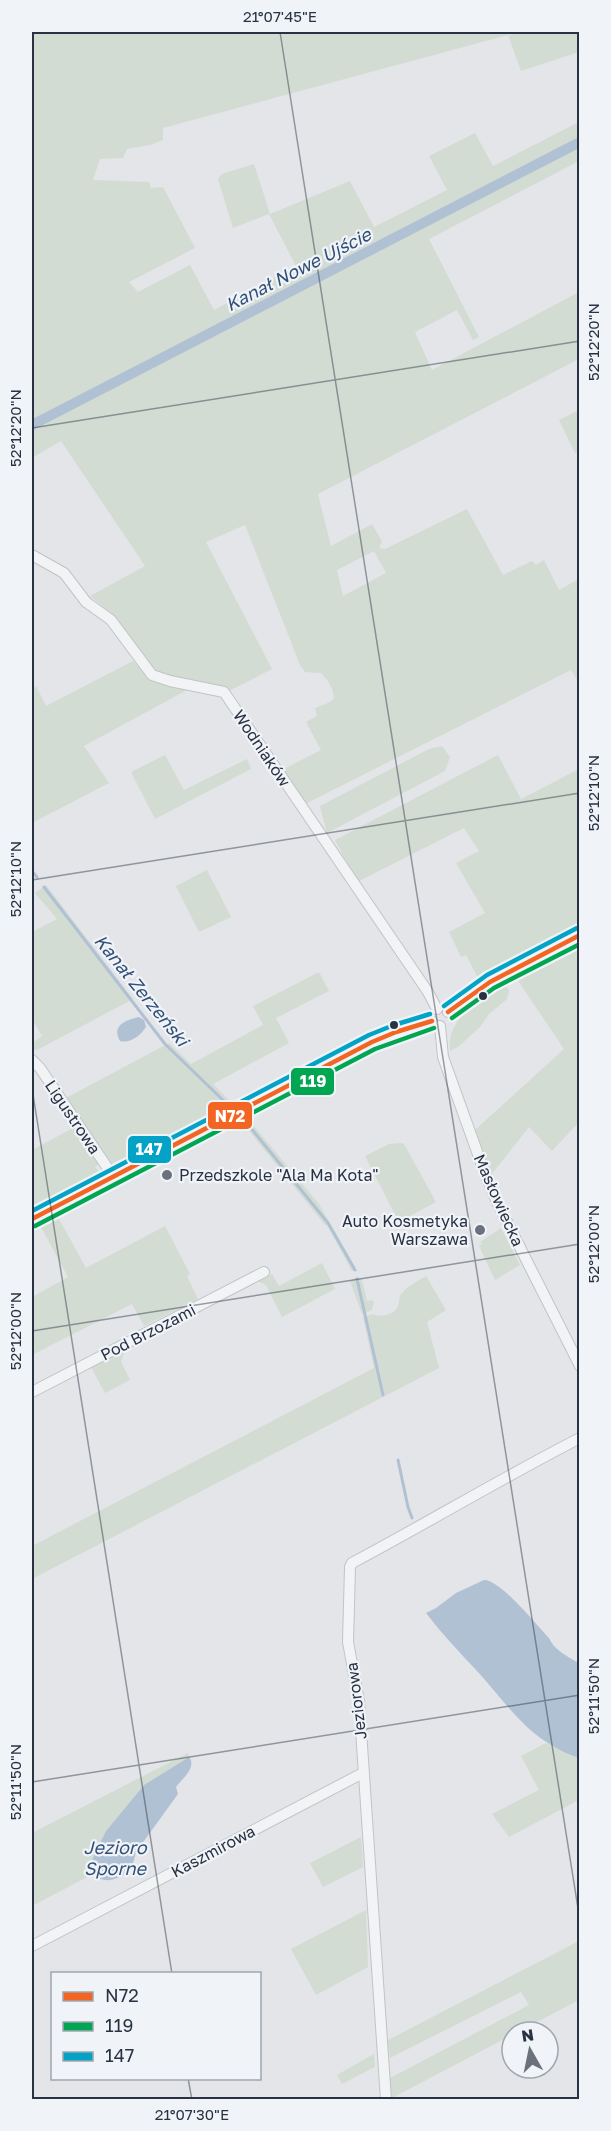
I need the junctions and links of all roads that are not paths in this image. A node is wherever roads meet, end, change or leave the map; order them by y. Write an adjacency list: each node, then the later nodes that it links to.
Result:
1 (32, 555): 3 (street, Wodniaków)
2 (579, 935): 4 (street)
3 (437, 1009): 4 (street); 5 (street)
4 (448, 1012): 5 (street)
5 (436, 1024): 7 (street); 10 (street, Masłowiecka)
6 (32, 1060): 7 (street, Ligustrowa)
7 (113, 1176): 8 (street)
8 (32, 1219)
9 (264, 1272): 11 (street, Pod Brzozami)
10 (579, 1366)
11 (32, 1392)
12 (579, 1438): 13 (street, Jeziorowa)
13 (363, 1773): 14 (street, Kaszmirowa); 15 (street, Jeziorowa)
14 (32, 1946)
15 (386, 2100)

